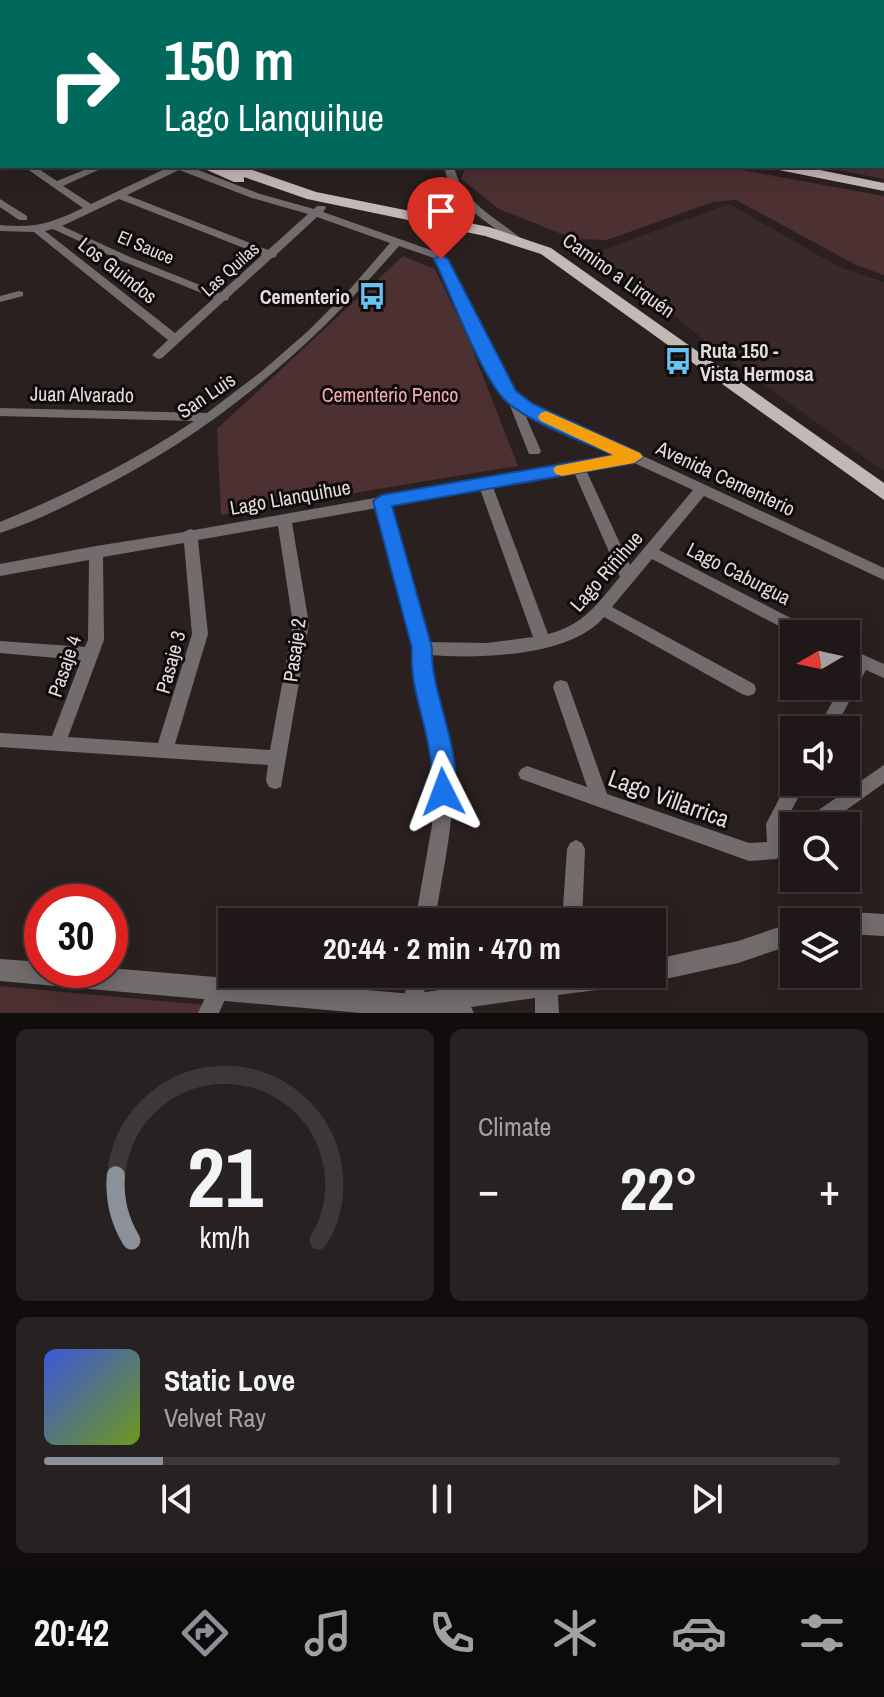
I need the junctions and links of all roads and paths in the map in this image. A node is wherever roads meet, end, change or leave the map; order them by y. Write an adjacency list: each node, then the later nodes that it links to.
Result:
1 (33, 168): 9 (street)
2 (97, 168): 9 (street)
3 (175, 168): 11 (street)
4 (184, 168): 14 (street, Avenida Cementerio)
5 (210, 168): 14 (main road, Camino a Lirquén)
6 (234, 168): 19 (main road, Camino a Lirquén)
7 (449, 168): 19 (street)
8 (789, 168): 10 (main road)
9 (56, 185): 13 (street)
10 (884, 187)
11 (118, 195): 13 (street); 21 (street)
12 (0, 202): 15 (street)
13 (91, 209): 16 (street)
14 (319, 210): 19 (main road, Camino a Lirquén); 20 (street, Avenida Cementerio); 21 (street, Las Quilas)
15 (23, 218)
16 (54, 226): 18 (street); 23 (street, El Sauce)
17 (0, 228): 18 (street)
18 (38, 230): 25 (street, Los Guindos)
19 (519, 242): 35 (main road, Camino a Lirquén)
20 (396, 243): 27 (street, Avenida Cementerio); 29 (street, San Luis)
21 (272, 255): 23 (street, Las Quilas)
22 (19, 294): 24 (street)
23 (224, 298): 25 (street, Las Quilas)
24 (0, 299)
25 (176, 340): 26 (street, Las Quilas)
26 (158, 355)
27 (510, 395): 30 (street, Avenida Cementerio); 31 (street, Avenida Cementerio)
28 (0, 412): 29 (street, Juan Alvarado)
29 (212, 417): 38 (street, San Luis)
30 (534, 451)
31 (634, 457): 32 (street, Lago Llanquihue); 34 (street, Avenida Cementerio)
32 (578, 467): 33 (street, Lago Llanquihue); 44 (street)
33 (485, 483): 36 (street, Lago Llanquihue); 47 (street)
34 (702, 489): 41 (street, Lago Riñihue); 43 (street, Avenida Cementerio)
35 (884, 493)
36 (382, 501): 37 (street, Lago Llanquihue); 49 (street)
37 (284, 518): 39 (street, Lago Llanquihue); 59 (street, Pasaje 2)
38 (0, 528)
39 (190, 534): 40 (street, Lago Llanquihue); 58 (street, Pasaje 3)
40 (96, 551): 42 (street, Lago Llanquihue); 50 (street, Pasaje 4)
41 (650, 552): 44 (street, Lago Riñihue); 46 (street, Lago Caburgua)
42 (0, 570)
43 (884, 574)
44 (628, 577): 45 (street, Lago Riñihue)
45 (602, 609): 47 (street, Lago Riñihue); 54 (street)
46 (781, 620)
47 (542, 640): 49 (street, Lago Riñihue)
48 (0, 647): 50 (street)
49 (422, 648): 69 (street)
50 (92, 654): 57 (street, Pasaje 4)
51 (862, 662): 52 (street); 55 (street)
52 (884, 671)
53 (561, 687): 64 (street)
54 (748, 689)
55 (833, 716)
56 (0, 740): 57 (street)
57 (57, 744): 58 (street)
58 (164, 751): 59 (street)
59 (278, 758): 62 (street, Pasaje 2)
60 (884, 773): 65 (street)
61 (527, 774): 64 (street, Lago Villarrica)
62 (275, 781)
63 (790, 796): 68 (street)
64 (600, 799): 68 (street, Lago Villarrica)
65 (830, 812)
66 (780, 847): 68 (street)
67 (576, 849): 70 (street)
68 (776, 850)
69 (427, 908)
70 (573, 908)
71 (860, 921): 72 (street)
72 (884, 925)
73 (780, 938): 74 (street)
74 (666, 968)
75 (0, 970): 79 (street)
76 (416, 988): 80 (street)
77 (520, 988): 80 (street)
78 (557, 988): 84 (street)
79 (219, 990): 81 (street); 82 (street)
80 (413, 1006): 81 (street); 83 (street)
81 (368, 1008)
82 (208, 1013)
83 (462, 1013)
84 (547, 1013)

